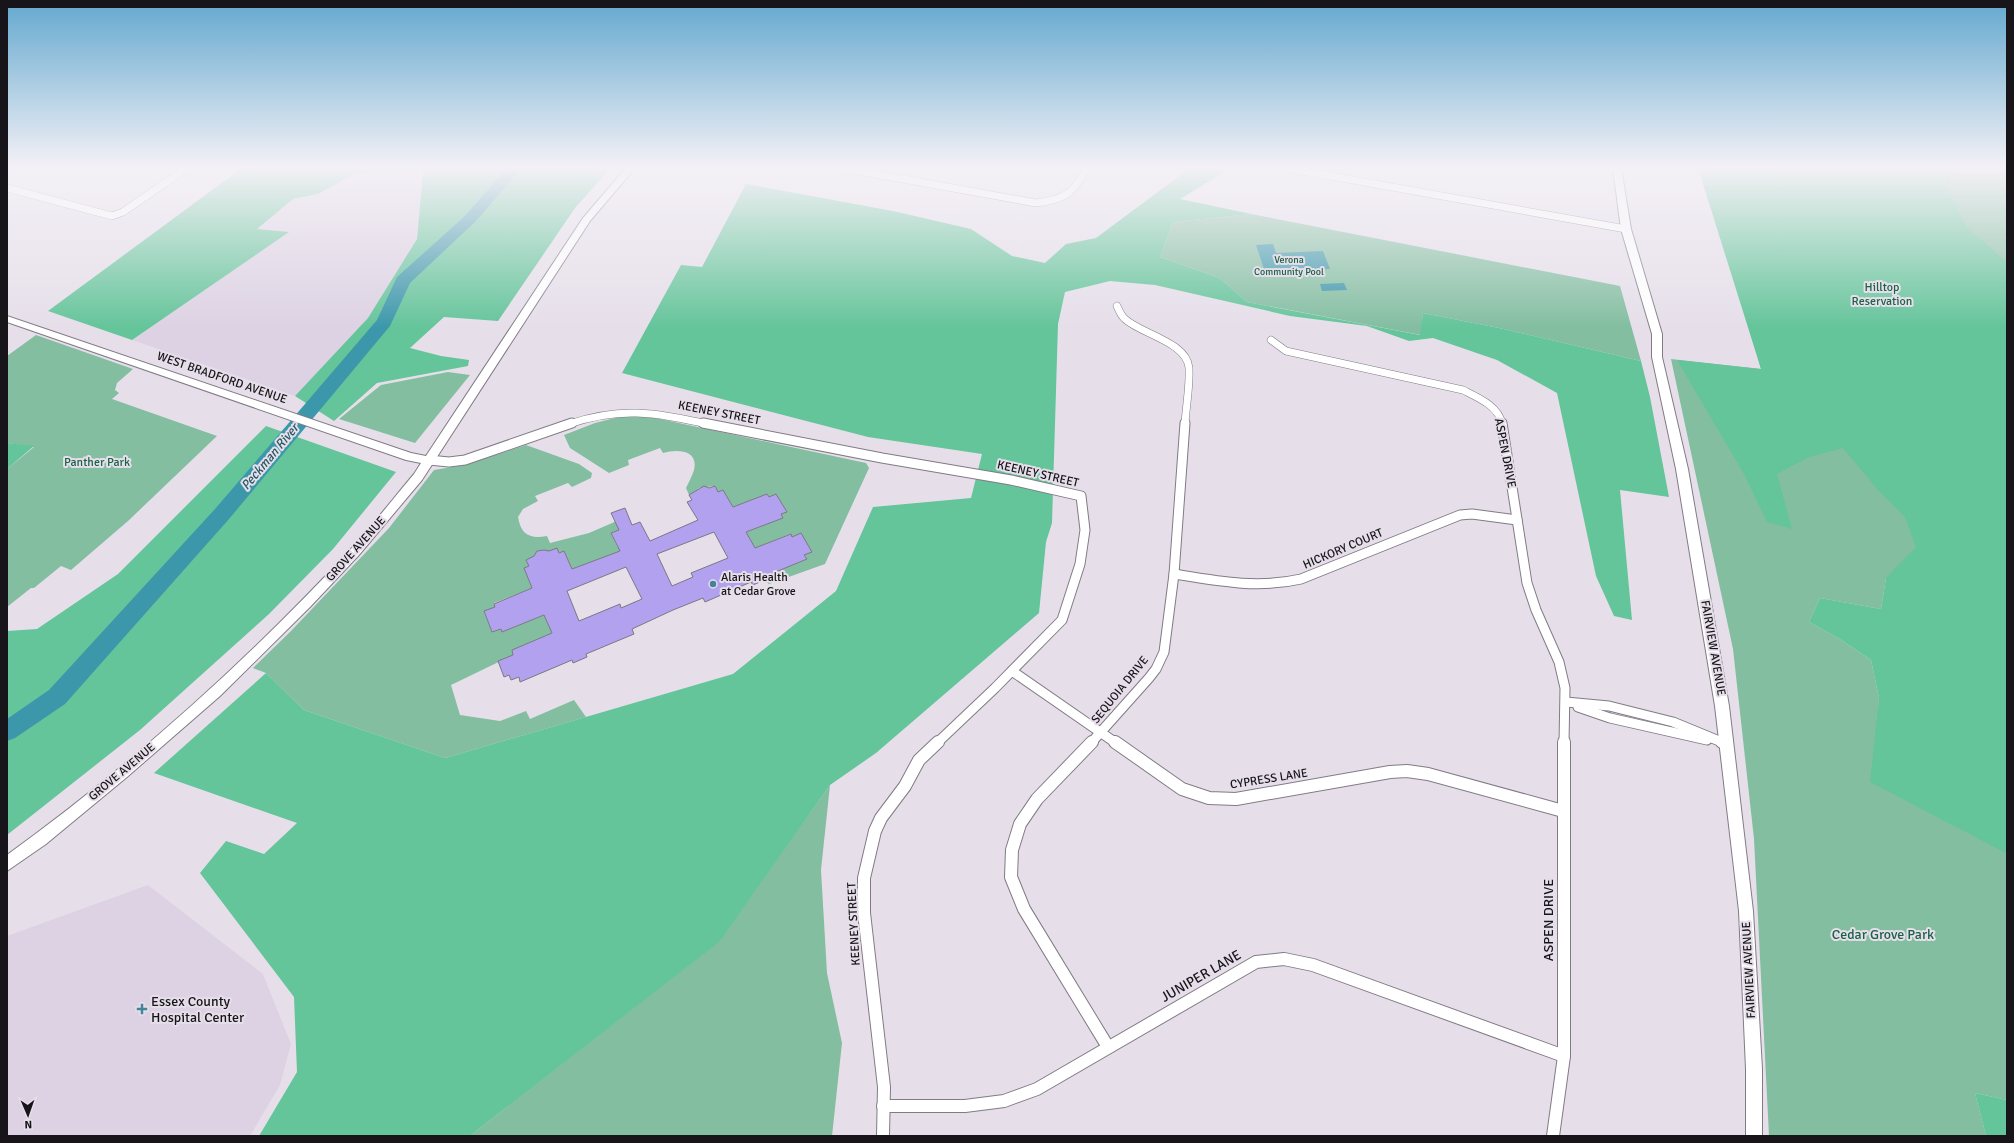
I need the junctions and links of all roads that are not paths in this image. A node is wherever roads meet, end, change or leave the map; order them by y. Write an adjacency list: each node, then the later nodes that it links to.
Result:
1 (585, 221): 8 (street, GROVE AVENUE)
2 (1579, 221): 4 (street)
3 (1625, 221): 4 (street, FAIRVIEW AVENUE)
4 (1626, 230): 14 (street, FAIRVIEW AVENUE)
5 (1117, 306): 10 (street, SEQUOIA DRIVE)
6 (7, 319): 8 (street, WEST BRADFORD AVENUE)
7 (1271, 340): 9 (street, ASPEN DRIVE)
8 (429, 460): 11 (street, KEENEY STREET); 16 (street, GROVE AVENUE)
9 (1517, 520): 10 (street, HICKORY COURT); 12 (street, ASPEN DRIVE)
10 (1174, 574): 13 (street, SEQUOIA DRIVE)
11 (1012, 671): 13 (street, CYPRESS LANE); 19 (street, KEENEY STREET)
12 (1566, 702): 14 (street); 15 (street, ASPEN DRIVE)
13 (1100, 734): 15 (street, CYPRESS LANE); 17 (street, SEQUOIA DRIVE)
14 (1726, 744): 22 (street, FAIRVIEW AVENUE)
15 (1562, 811): 18 (street, ASPEN DRIVE)
16 (7, 864)
17 (1108, 1047): 18 (street, JUNIPER LANE); 19 (street, JUNIPER LANE)
18 (1564, 1056): 21 (street, ASPEN DRIVE)
19 (883, 1106): 20 (street, KEENEY STREET)
20 (883, 1136)
21 (1553, 1136)
22 (1754, 1136)

